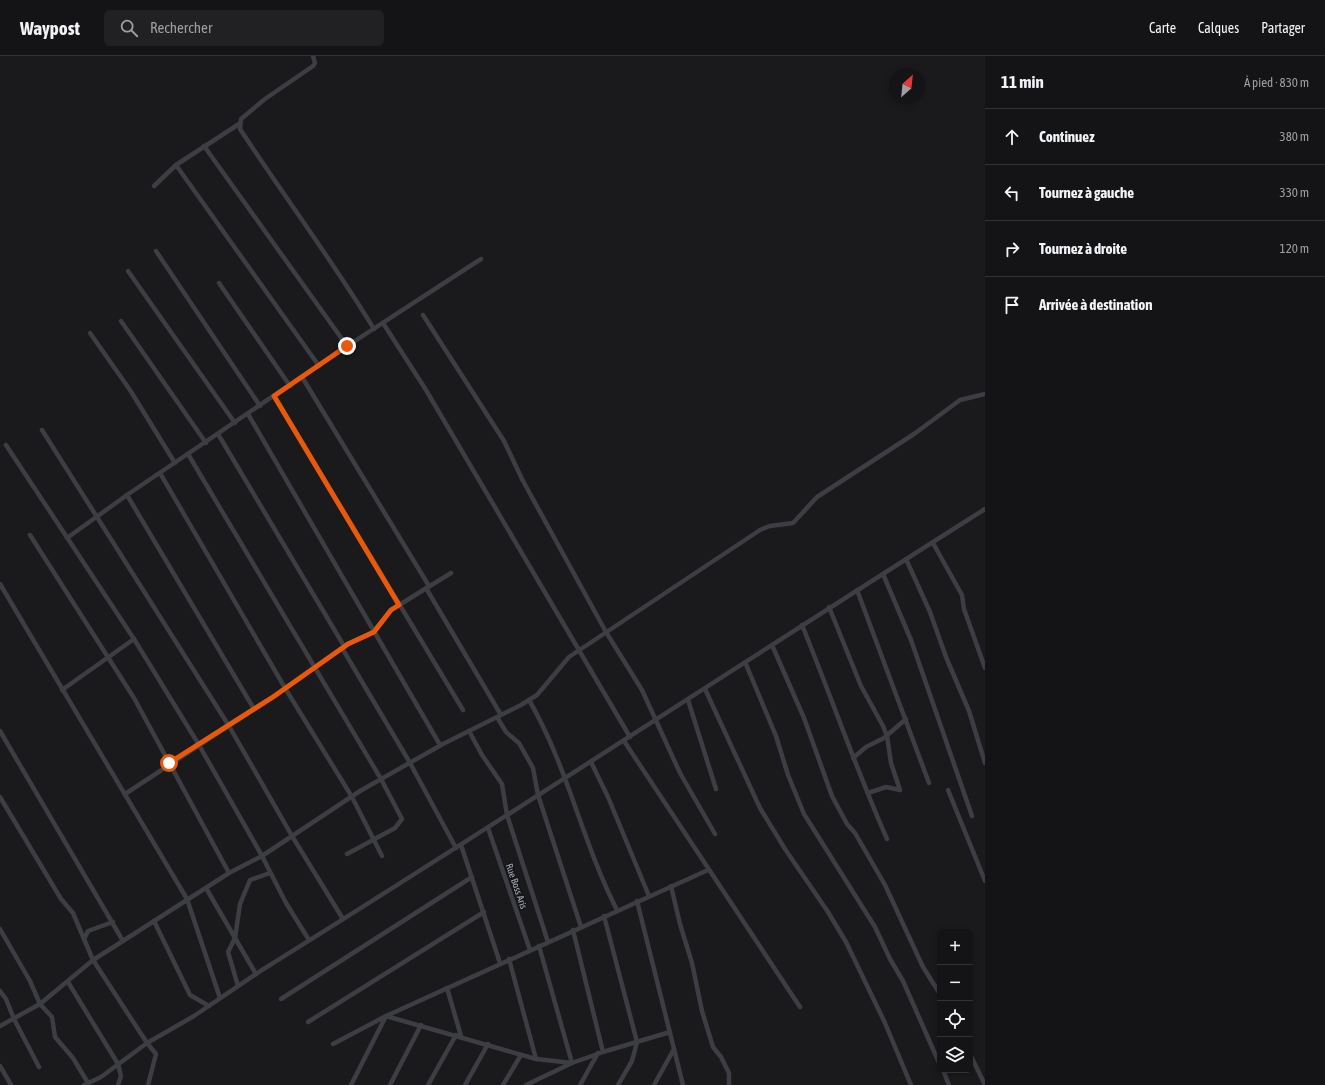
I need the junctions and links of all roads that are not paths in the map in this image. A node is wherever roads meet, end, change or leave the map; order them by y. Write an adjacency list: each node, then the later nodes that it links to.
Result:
1 (315, 57): 2 (street)
2 (239, 124): 3 (street); 13 (street)
3 (204, 146): 4 (street); 15 (street)
4 (176, 165): 5 (street); 16 (street)
5 (154, 186)
6 (156, 251): 21 (street)
7 (481, 259): 12 (street)
8 (128, 271): 23 (street)
9 (219, 283): 18 (street)
10 (423, 315): 47 (street)
11 (121, 321): 26 (street)
12 (383, 323): 13 (street); 51 (street)
13 (374, 329): 15 (street)
14 (90, 333): 29 (street)
15 (347, 346): 16 (street)
16 (319, 366): 17 (street)
17 (302, 377): 18 (street); 41 (street)
18 (290, 386): 20 (street)
19 (985, 394): 47 (street)
20 (274, 396): 21 (street); 43 (street)
21 (260, 406): 22 (street)
22 (248, 414): 23 (street); 46 (street)
23 (235, 423): 25 (street)
24 (42, 430): 33 (street)
25 (218, 434): 26 (street); 50 (street)
26 (206, 443): 28 (street)
27 (6, 445): 35 (street)
28 (188, 454): 29 (street); 54 (street)
29 (175, 463): 30 (street)
30 (160, 473): 31 (street); 56 (street)
31 (127, 495): 33 (street); 61 (street)
32 (985, 509): 36 (street)
33 (97, 517): 35 (street); 66 (street)
34 (30, 535): 52 (street)
35 (67, 538): 48 (street)
36 (933, 542): 37 (street); 55 (street)
37 (906, 559): 39 (street); 78 (street)
38 (451, 573): 41 (street)
39 (883, 574): 42 (street); 90 (street)
40 (0, 584): 58 (street)
41 (428, 587): 43 (street); 63 (street)
42 (857, 590): 44 (street); 64 (street)
43 (399, 605): 46 (street); 62 (street)
44 (829, 607): 45 (street); 69 (street)
45 (802, 625): 49 (street); 74 (street)
46 (374, 632): 50 (street); 73 (street)
47 (606, 632): 51 (street); 65 (street)
48 (134, 639): 52 (street); 72 (street)
49 (772, 645): 53 (street); 134 (street)
50 (343, 647): 54 (street); 77 (street)
51 (578, 651): 59 (street); 70 (street)
52 (108, 656): 58 (street); 76 (street)
53 (745, 662): 57 (street); 155 (street)
54 (315, 667): 56 (street); 80 (street)
55 (985, 668)
56 (285, 688): 61 (street); 87 (street)
57 (706, 689): 60 (street); 178 (street)
58 (62, 690): 85 (street)
59 (529, 700): 63 (street); 79 (street)
60 (688, 700): 65 (street); 82 (street)
61 (254, 709): 66 (street)
62 (462, 710)
63 (499, 716): 68 (street); 86 (street)
64 (906, 720): 69 (street); 81 (street)
65 (655, 721): 70 (street); 92 (street)
66 (229, 726): 72 (street); 93 (street)
67 (0, 731): 116 (street)
68 (469, 731): 73 (street); 89 (street)
69 (887, 736): 74 (street); 84 (street)
70 (630, 737): 71 (street)
71 (624, 741): 75 (street); 101 (street)
72 (199, 745): 76 (street); 99 (street)
73 (440, 745): 77 (street)
74 (853, 758): 84 (street)
75 (590, 762): 79 (street); 108 (street)
76 (169, 763): 85 (street); 102 (street)
77 (410, 763): 80 (street); 97 (street)
78 (985, 763)
79 (566, 778): 86 (street); 111 (street)
80 (381, 779): 87 (street); 94 (street)
81 (929, 783)
82 (716, 789)
83 (948, 790): 105 (street)
84 (868, 793): 95 (street)
85 (125, 794): 109 (street)
86 (538, 795): 89 (street); 117 (street)
87 (352, 796): 93 (street); 94 (street)
88 (0, 797): 121 (street)
89 (507, 815): 91 (street); 124 (street)
90 (972, 816)
91 (488, 828): 96 (street); 126 (street, Rue Boss Aris)
92 (715, 834)
93 (292, 836): 99 (street); 114 (street)
94 (374, 839): 98 (street); 100 (street)
95 (888, 839)
96 (461, 845): 97 (street); 104 (street)
97 (456, 848): 114 (street)
98 (346, 854)
99 (262, 856): 102 (street); 103 (street)
100 (382, 856)
101 (708, 870): 106 (street); 140 (street)
102 (229, 873): 107 (street)
103 (270, 873): 120 (street); 122 (street)
104 (472, 877): 112 (street); 137 (street)
105 (985, 881)
106 (671, 886): 108 (street); 177 (street)
107 (206, 888): 109 (street); 120 (street)
108 (649, 896): 110 (street)
109 (187, 900): 115 (street); 136 (street)
110 (637, 901): 111 (street); 146 (street)
111 (617, 910): 113 (street)
112 (484, 912): 129 (street); 143 (street)
113 (604, 916): 117 (street); 148 (street)
114 (343, 919): 122 (street)
115 (154, 921): 123 (street); 139 (street)
116 (113, 922): 121 (street); 123 (street)
117 (581, 926): 119 (street)
118 (0, 929): 138 (street)
119 (573, 930): 124 (street); 153 (street)
120 (235, 938): 130 (street); 132 (street)
121 (84, 940): 128 (street)
122 (309, 940): 130 (street)
123 (123, 941): 128 (street)
124 (548, 942): 125 (street)
125 (539, 946): 126 (street); 158 (street)
126 (530, 950): 127 (street)
127 (510, 959): 129 (street); 156 (street)
128 (93, 960): 131 (street); 149 (street)
129 (500, 964): 133 (street)
130 (256, 974): 132 (street)
131 (68, 982): 138 (street); 159 (street)
132 (238, 986): 136 (street)
133 (447, 988): 141 (street); 147 (street)
134 (937, 989)
135 (0, 991): 142 (street)
136 (220, 998): 139 (street)
137 (281, 999)
138 (40, 1004): 142 (street); 163 (street)
139 (208, 1006): 149 (street)
140 (800, 1006)
141 (386, 1016): 144 (street); 150 (street); 167 (street)
142 (14, 1019): 145 (street); 161 (street)
143 (308, 1022)
144 (422, 1025): 147 (street); 168 (street)
145 (0, 1026)
146 (670, 1032): 148 (street); 152 (street)
147 (458, 1035): 151 (street); 169 (street)
148 (638, 1042): 153 (street); 174 (street)
149 (147, 1043): 159 (street); 166 (street)
150 (333, 1044)
151 (488, 1044): 154 (street); 170 (street)
152 (674, 1048): 175 (street); 176 (street)
153 (600, 1052): 158 (street); 173 (street)
154 (522, 1055): 156 (street); 171 (street)
155 (937, 1058)
156 (536, 1059): 158 (street)
157 (973, 1060): 180 (street)
158 (572, 1063): 172 (street)
159 (118, 1064): 163 (street); 165 (street)
160 (0, 1066): 164 (street)
161 (39, 1067)
162 (943, 1073): 179 (street)
163 (86, 1084)
164 (12, 1085)
165 (118, 1085)
166 (148, 1085)
167 (352, 1085)
168 (390, 1085)
169 (428, 1085)
170 (465, 1085)
171 (503, 1085)
172 (526, 1085)
173 (580, 1085)
174 (618, 1085)
175 (654, 1085)
176 (683, 1085)
177 (729, 1085)
178 (911, 1085)
179 (949, 1085)
180 (985, 1085)

